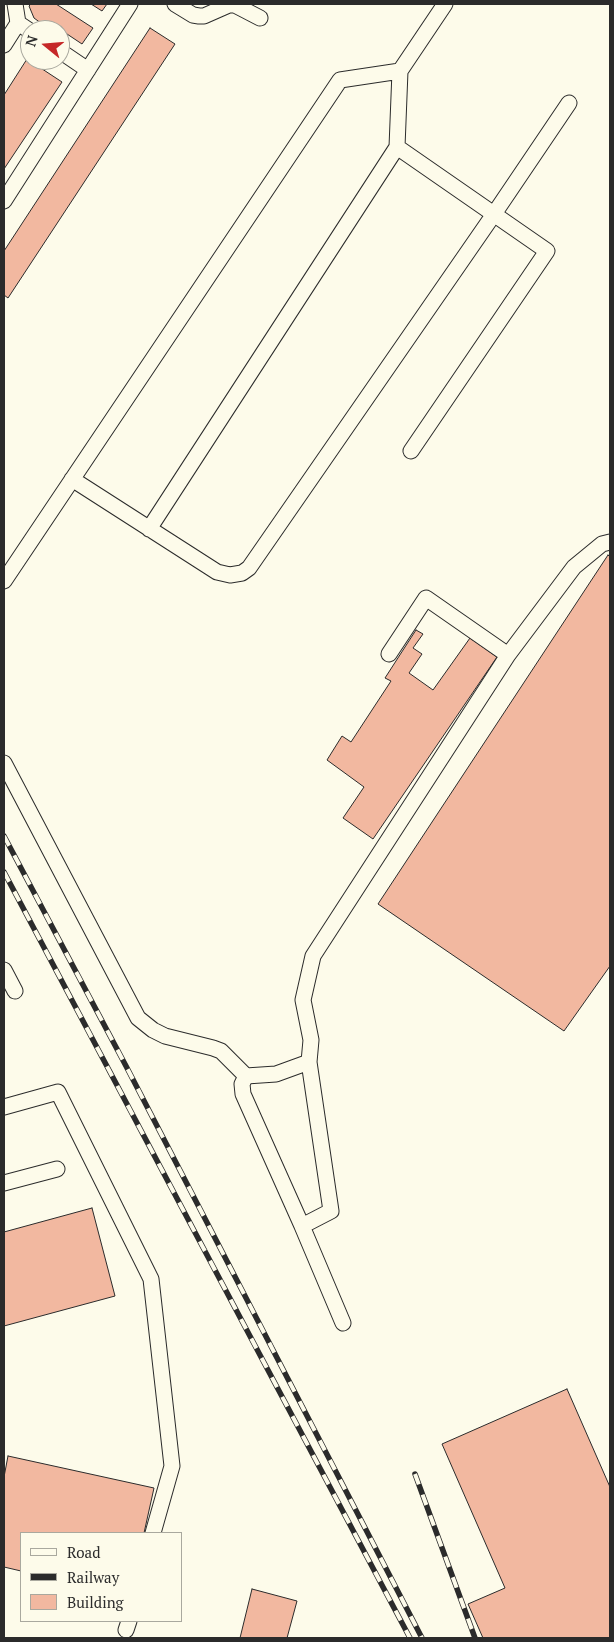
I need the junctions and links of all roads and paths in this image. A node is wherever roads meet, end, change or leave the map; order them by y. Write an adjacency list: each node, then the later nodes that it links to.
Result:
1 (15, 4): 6 (street)
2 (130, 4): 10 (street)
3 (175, 4): 5 (street)
4 (445, 4): 11 (street)
5 (260, 18)
6 (21, 20)
7 (20, 31): 8 (street)
8 (4, 45)
9 (70, 58): 10 (street)
10 (88, 70): 14 (street)
11 (400, 71): 13 (street); 17 (street)
12 (569, 103): 15 (street)
13 (397, 147): 15 (street); 18 (street)
14 (4, 201)
15 (494, 214): 16 (street); 18 (street)
16 (411, 451)
17 (72, 479): 18 (street); 20 (street)
18 (149, 529)
19 (610, 542): 22 (street)
20 (4, 581)
21 (389, 654): 22 (street)
22 (508, 655): 26 (street)
23 (4, 762): 27 (street)
24 (4, 970): 25 (street)
25 (15, 991)
26 (309, 1062): 27 (street); 31 (street)
27 (246, 1076): 31 (street)
28 (4, 1108): 33 (street)
29 (58, 1169): 30 (street)
30 (4, 1183)
31 (302, 1226): 32 (street)
32 (343, 1323)
33 (153, 1532)

